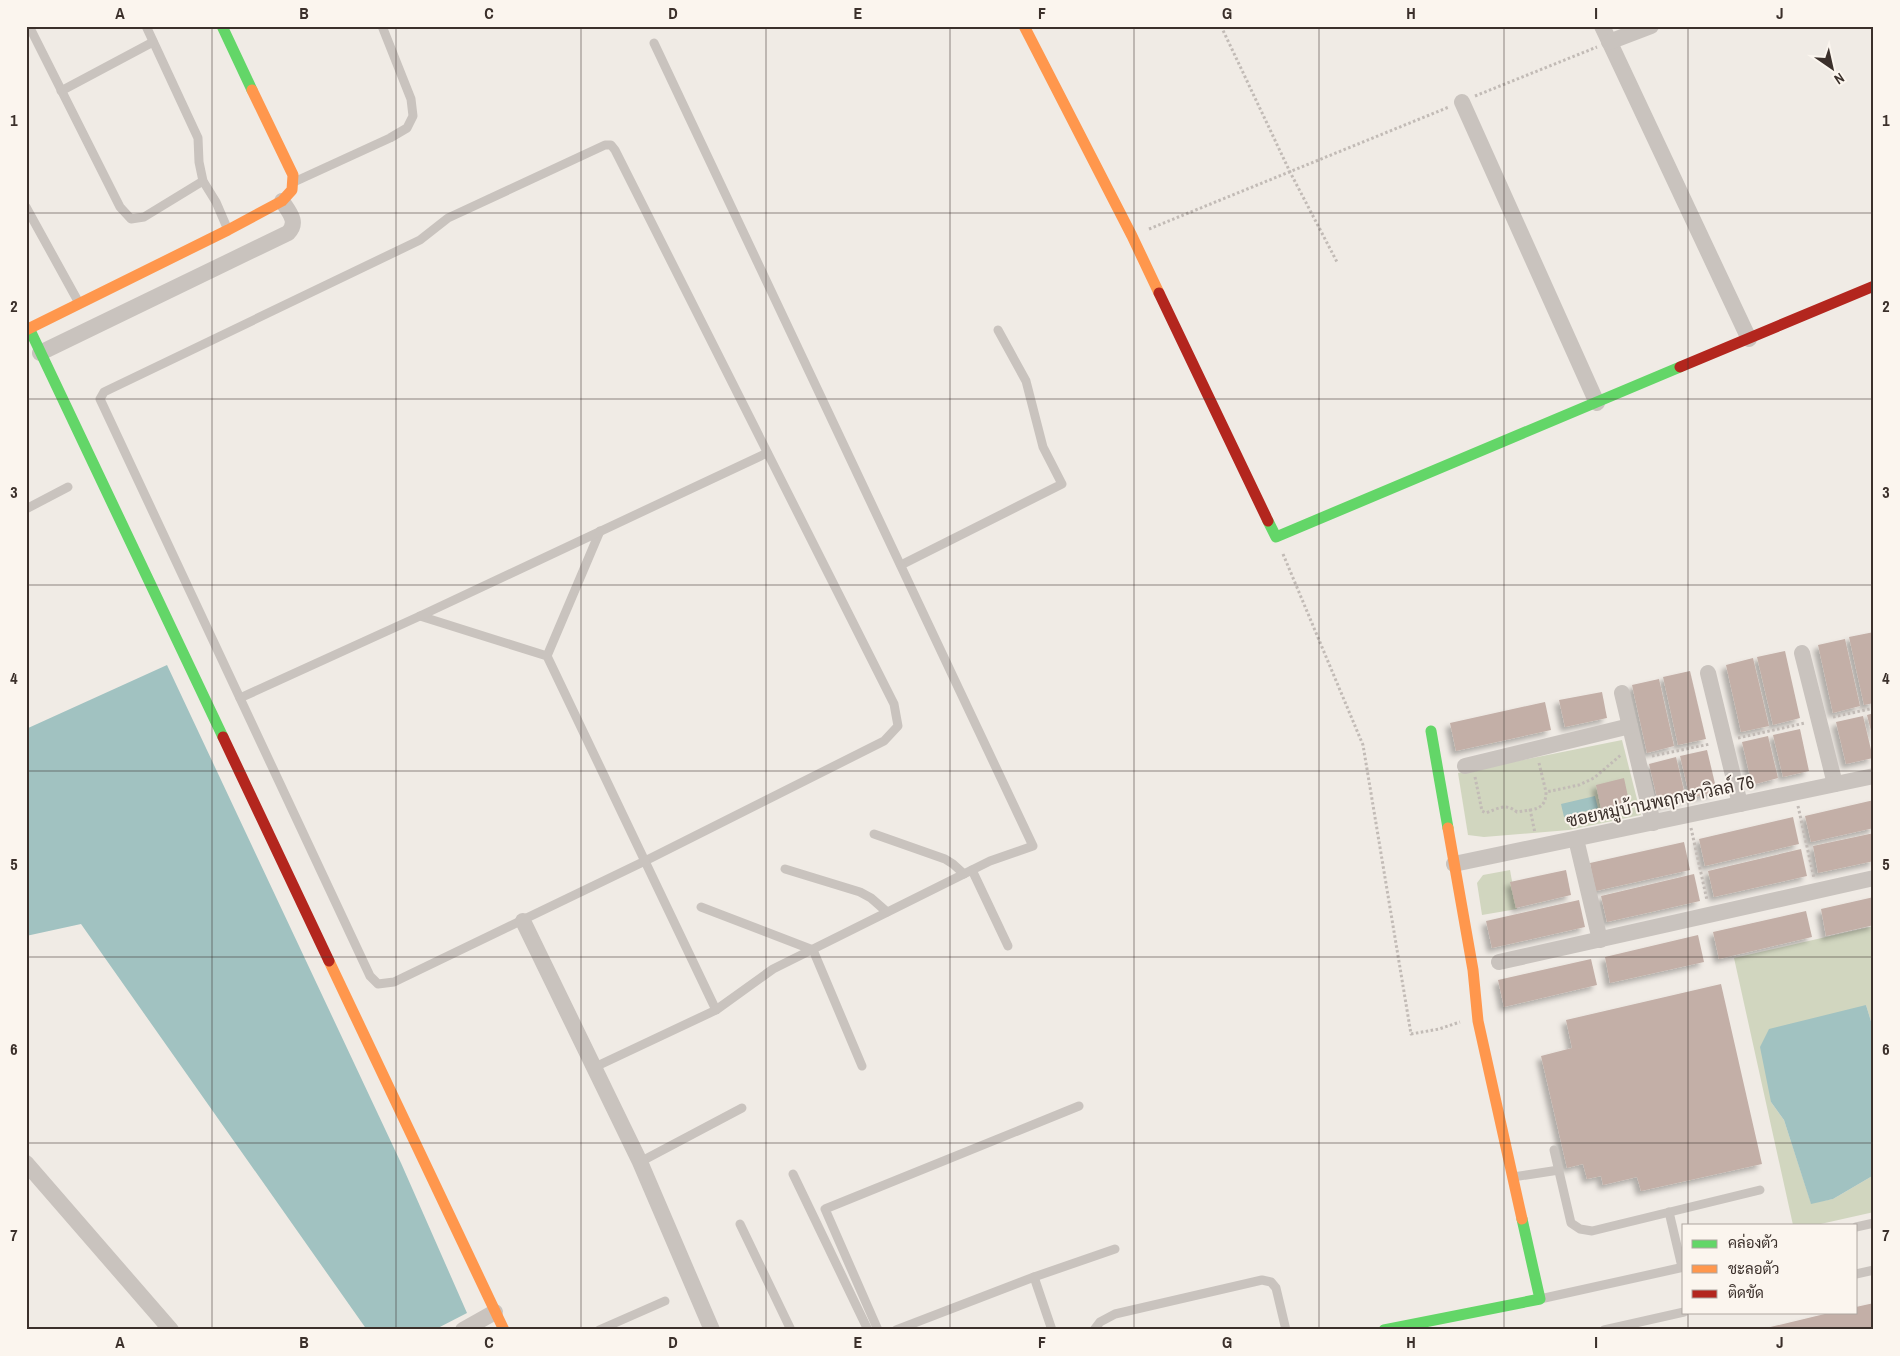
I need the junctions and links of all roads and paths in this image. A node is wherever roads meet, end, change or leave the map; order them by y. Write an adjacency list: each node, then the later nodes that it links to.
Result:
1 (29, 26): 12 (lane)
2 (146, 26): 9 (lane)
3 (222, 26): 16 (street)
4 (382, 26): 16 (lane)
5 (1024, 26): 20 (street)
6 (1221, 26): 14 (path)
7 (1602, 26): 10 (street)
8 (1651, 26): 10 (street)
9 (153, 42): 12 (lane); 15 (lane)
10 (1609, 42): 13 (path); 26 (street)
11 (654, 43): 34 (lane)
12 (61, 91): 15 (lane)
13 (1462, 102): 14 (path); 28 (street)
14 (1290, 172): 20 (path); 21 (path)
15 (203, 181): 19 (lane)
16 (292, 183): 17 (street)
17 (282, 201): 19 (street); 27 (street)
18 (26, 207): 23 (lane)
19 (228, 230): 23 (street)
20 (1132, 236): 33 (street)
21 (1337, 262)
22 (1874, 286): 26 (street)
23 (79, 304): 24 (street)
24 (27, 329): 27 (street)
25 (998, 330): 34 (lane)
26 (1750, 339): 28 (street)
27 (40, 353): 99 (street)
28 (1597, 403): 33 (street)
29 (767, 453): 32 (lane); 40 (lane); 60 (lane)
30 (68, 487): 31 (lane)
31 (26, 509)
32 (600, 531): 35 (lane); 37 (lane)
33 (1276, 537): 75 (path)
34 (901, 565): 63 (lane)
35 (420, 616): 37 (lane); 40 (lane)
36 (1802, 652): 42 (street)
37 (547, 656): 60 (lane)
38 (1708, 673): 45 (street)
39 (1622, 693): 43 (street)
40 (240, 698): 69 (lane)
41 (1874, 708): 42 (path)
42 (1819, 720): 45 (path); 50 (street)
43 (1630, 726): 46 (street); 47 (street)
44 (1431, 731): 61 (street)
45 (1724, 740): 47 (path); 53 (street)
46 (1536, 748): 48 (street); 51 (path)
47 (1636, 752): 51 (path); 56 (street)
48 (1469, 765): 54 (path)
49 (1874, 776): 50 (street, ซอยหมู่บ้านพฤกษาวิลล์ 76)
50 (1835, 784): 52 (street, ซอยหมู่บ้านพฤกษาวิลล์ 76)
51 (1546, 792): 54 (path)
52 (1795, 793): 53 (street, ซอยหมู่บ้านพฤกษาวิลล์ 76); 65 (path)
53 (1740, 804): 55 (street, ซอยหมู่บ้านพฤกษาวิลล์ 76)
54 (1530, 809): 59 (path)
55 (1688, 815): 56 (street, ซอยหมู่บ้านพฤกษาวิลล์ 76); 68 (path)
56 (1653, 823): 58 (street, ซอยหมู่บ้านพฤกษาวิลล์ 76)
57 (874, 834): 63 (lane)
58 (1576, 839): 59 (street, ซอยหมู่บ้านพฤกษาวิลล์ 76); 70 (street)
59 (1538, 847): 61 (street, ซอยหมู่บ้านพฤกษาวิลล์ 76)
60 (645, 861): 69 (lane); 74 (lane)
61 (1454, 864): 75 (street)
62 (785, 869): 67 (lane)
63 (968, 872): 67 (lane); 71 (lane)
64 (1874, 878): 65 (street)
65 (1817, 891): 68 (street)
66 (701, 907): 72 (lane)
67 (887, 912): 72 (lane)
68 (1711, 915): 70 (street)
69 (523, 921): 77 (street)
70 (1600, 940): 73 (street)
71 (1008, 946)
72 (812, 950): 74 (lane); 76 (lane)
73 (1499, 962)
74 (716, 1010): 77 (lane)
75 (1478, 1021): 85 (street)
76 (862, 1066)
77 (595, 1067): 81 (street)
78 (1079, 1106): 108 (lane)
79 (742, 1108): 81 (lane)
80 (1554, 1150): 83 (lane)
81 (640, 1162): 105 (street)
82 (26, 1163): 101 (street)
83 (1559, 1170): 85 (lane); 87 (lane)
84 (794, 1174): 107 (lane)
85 (1513, 1177): 97 (street)
86 (1760, 1190): 87 (lane)
87 (1670, 1212): 92 (lane)
88 (1874, 1223): 90 (lane)
89 (740, 1224): 106 (lane)
90 (1858, 1227)
91 (1115, 1248): 96 (lane)
92 (1682, 1263)
93 (1682, 1267): 97 (lane)
94 (1874, 1270): 95 (lane)
95 (1858, 1274)
96 (1034, 1277): 109 (lane); 110 (lane)
97 (1540, 1299): 113 (street)
98 (665, 1301): 104 (lane)
99 (495, 1312): 102 (street); 103 (street)
100 (1682, 1312): 114 (lane)
101 (170, 1330)
102 (463, 1330)
103 (504, 1330)
104 (599, 1330)
105 (712, 1330)
106 (791, 1330)
107 (868, 1330)
108 (878, 1330)
109 (896, 1330)
110 (1052, 1330)
111 (1094, 1330): 112 (lane)
112 (1286, 1330)
113 (1384, 1330)
114 (1604, 1330)

